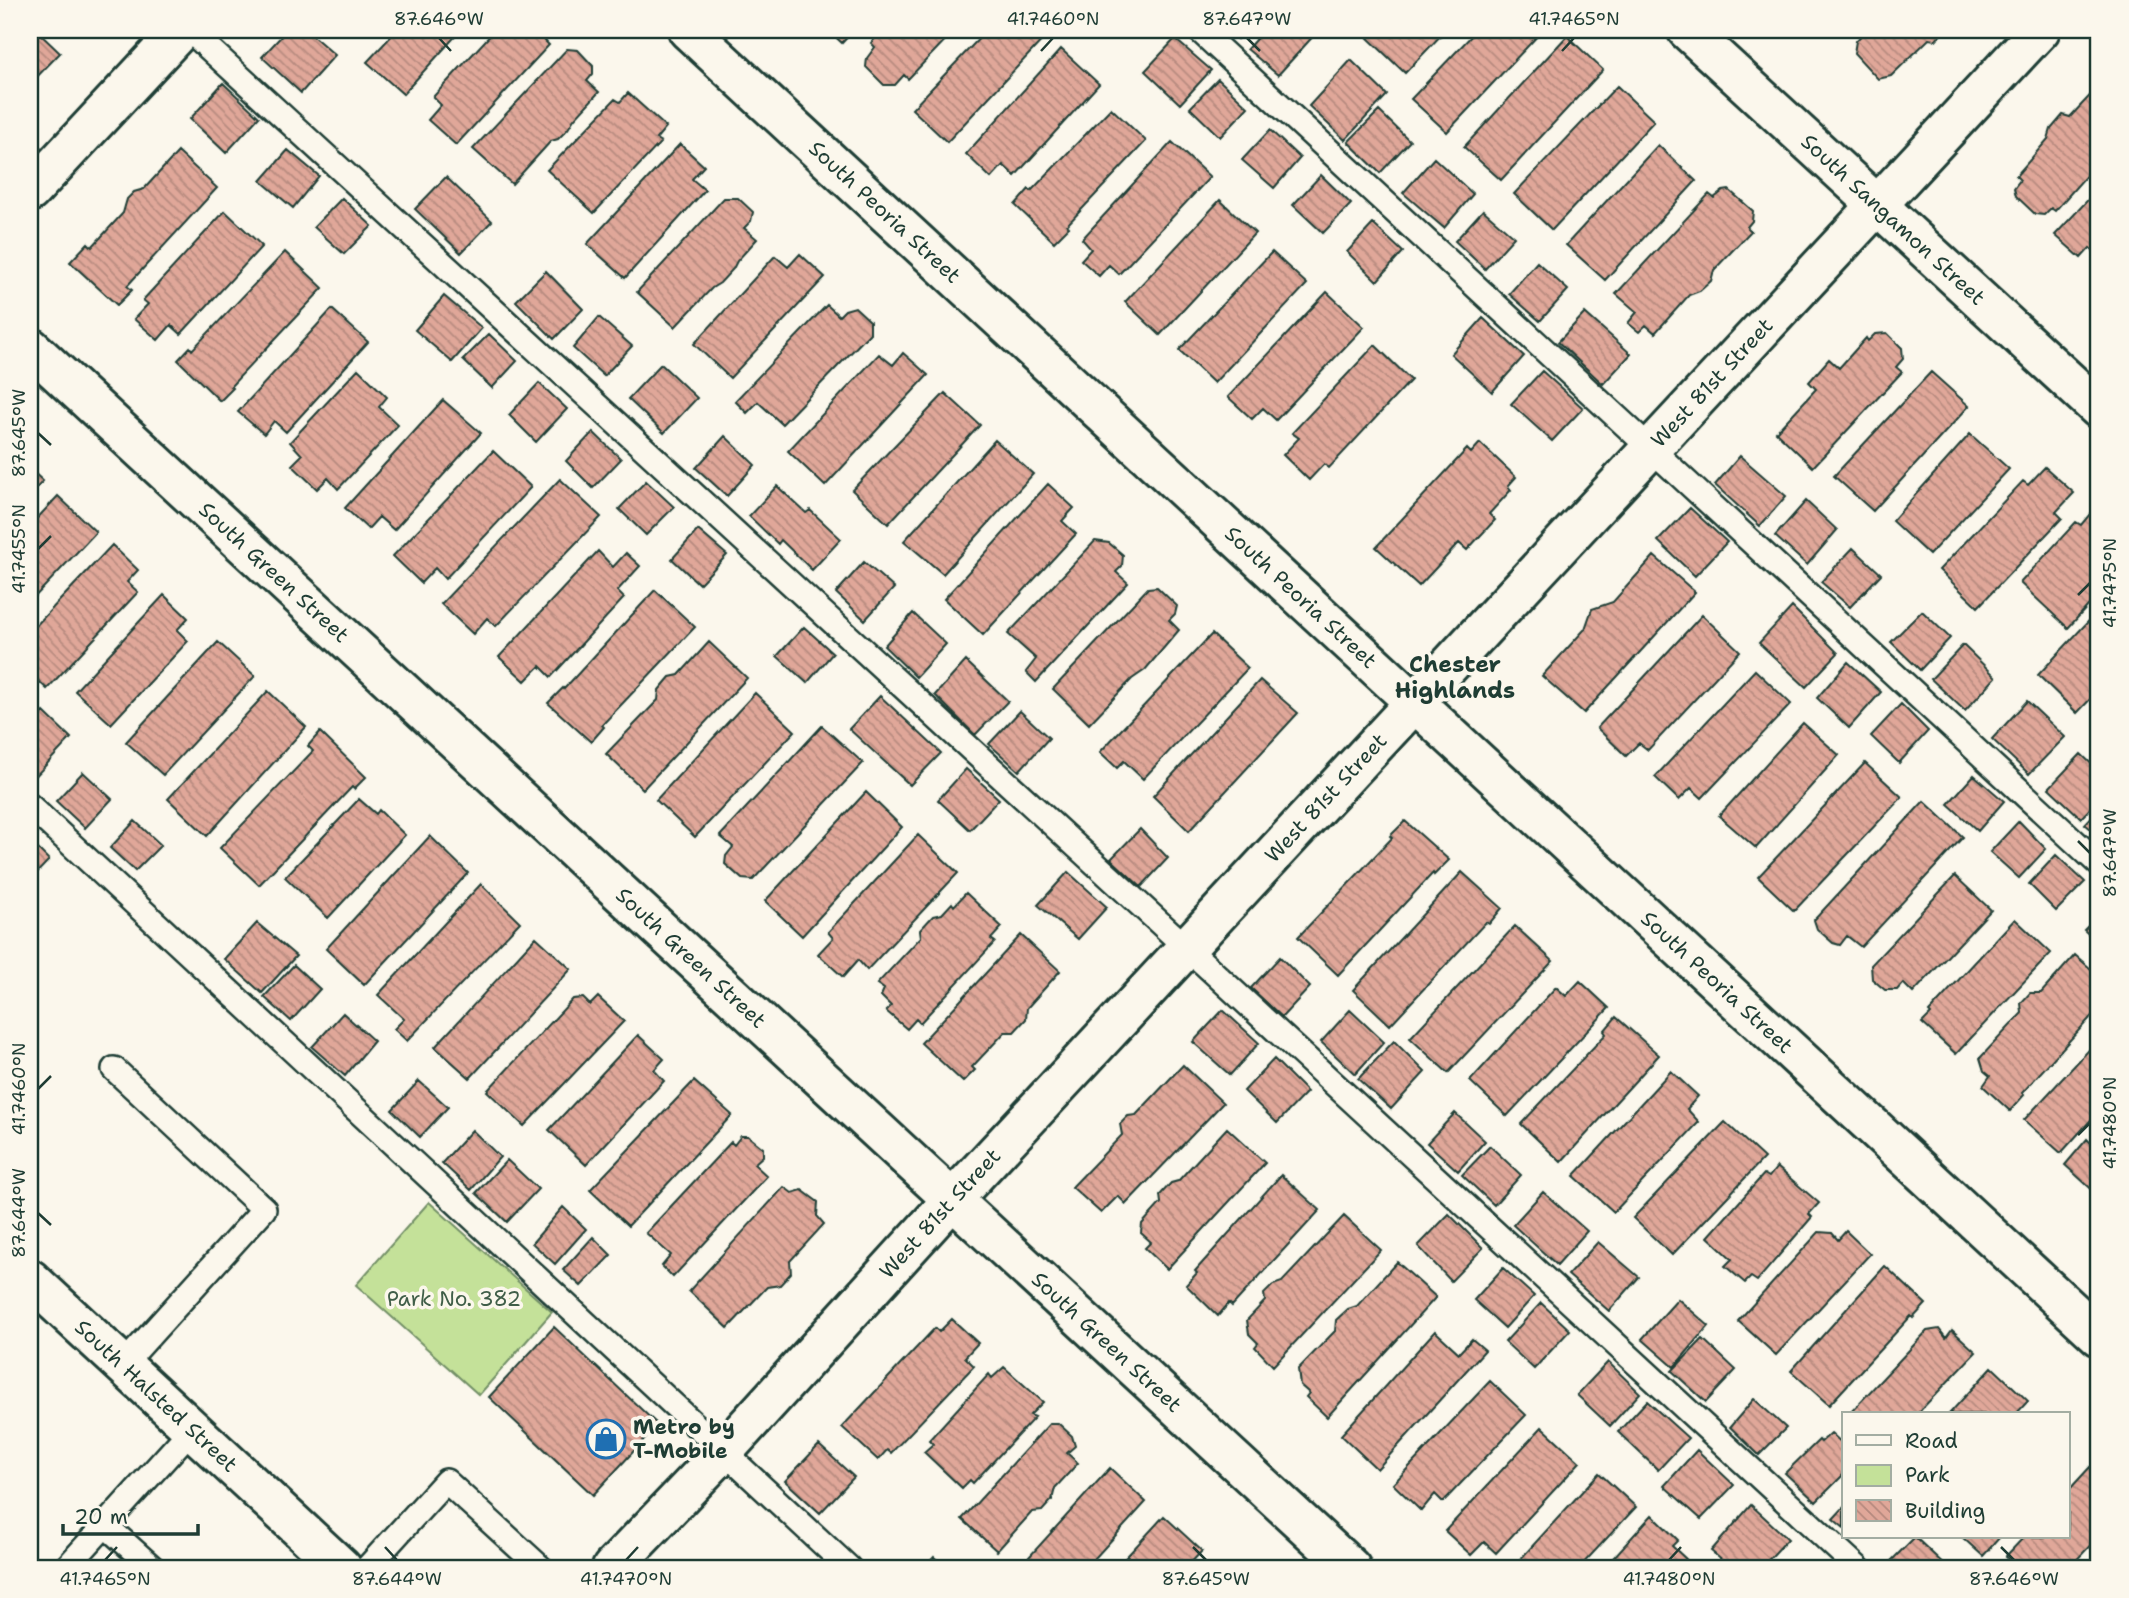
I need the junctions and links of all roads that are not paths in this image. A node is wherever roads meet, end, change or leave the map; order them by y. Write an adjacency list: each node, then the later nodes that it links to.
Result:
1 (180, 30): 7 (street)
2 (189, 30): 15 (lane)
3 (688, 30): 12 (street, South Peoria Street)
4 (1199, 30): 11 (lane)
5 (1687, 30): 8 (street, South Sangamon Street)
6 (2040, 30): 8 (street, West 81st Street)
7 (30, 192)
8 (1877, 205): 10 (street, South Sangamon Street); 11 (street, West 81st Street)
9 (30, 347): 17 (street, South Green Street)
10 (2099, 409)
11 (1652, 448): 12 (street, West 81st Street); 14 (lane)
12 (1415, 703): 15 (street, West 81st Street); 19 (street, South Peoria Street)
13 (30, 806): 22 (lane)
14 (2099, 864)
15 (1187, 947): 17 (street, West 81st Street); 32 (lane)
16 (114, 1069): 20 (lane)
17 (952, 1200): 22 (street, West 81st Street); 31 (street, South Green Street)
18 (30, 1279): 20 (street, South Halsted Street)
19 (2099, 1336)
20 (123, 1365): 21 (street, South Halsted Street)
21 (192, 1429): 23 (lane); 26 (street, South Halsted Street)
22 (724, 1451): 29 (street, West 81st Street); 30 (lane)
23 (105, 1525): 24 (lane); 25 (lane)
24 (66, 1568)
25 (153, 1568)
26 (342, 1568)
27 (367, 1568): 28 (lane)
28 (541, 1568)
29 (612, 1568)
30 (849, 1568)
31 (1351, 1568)
32 (1858, 1568)

